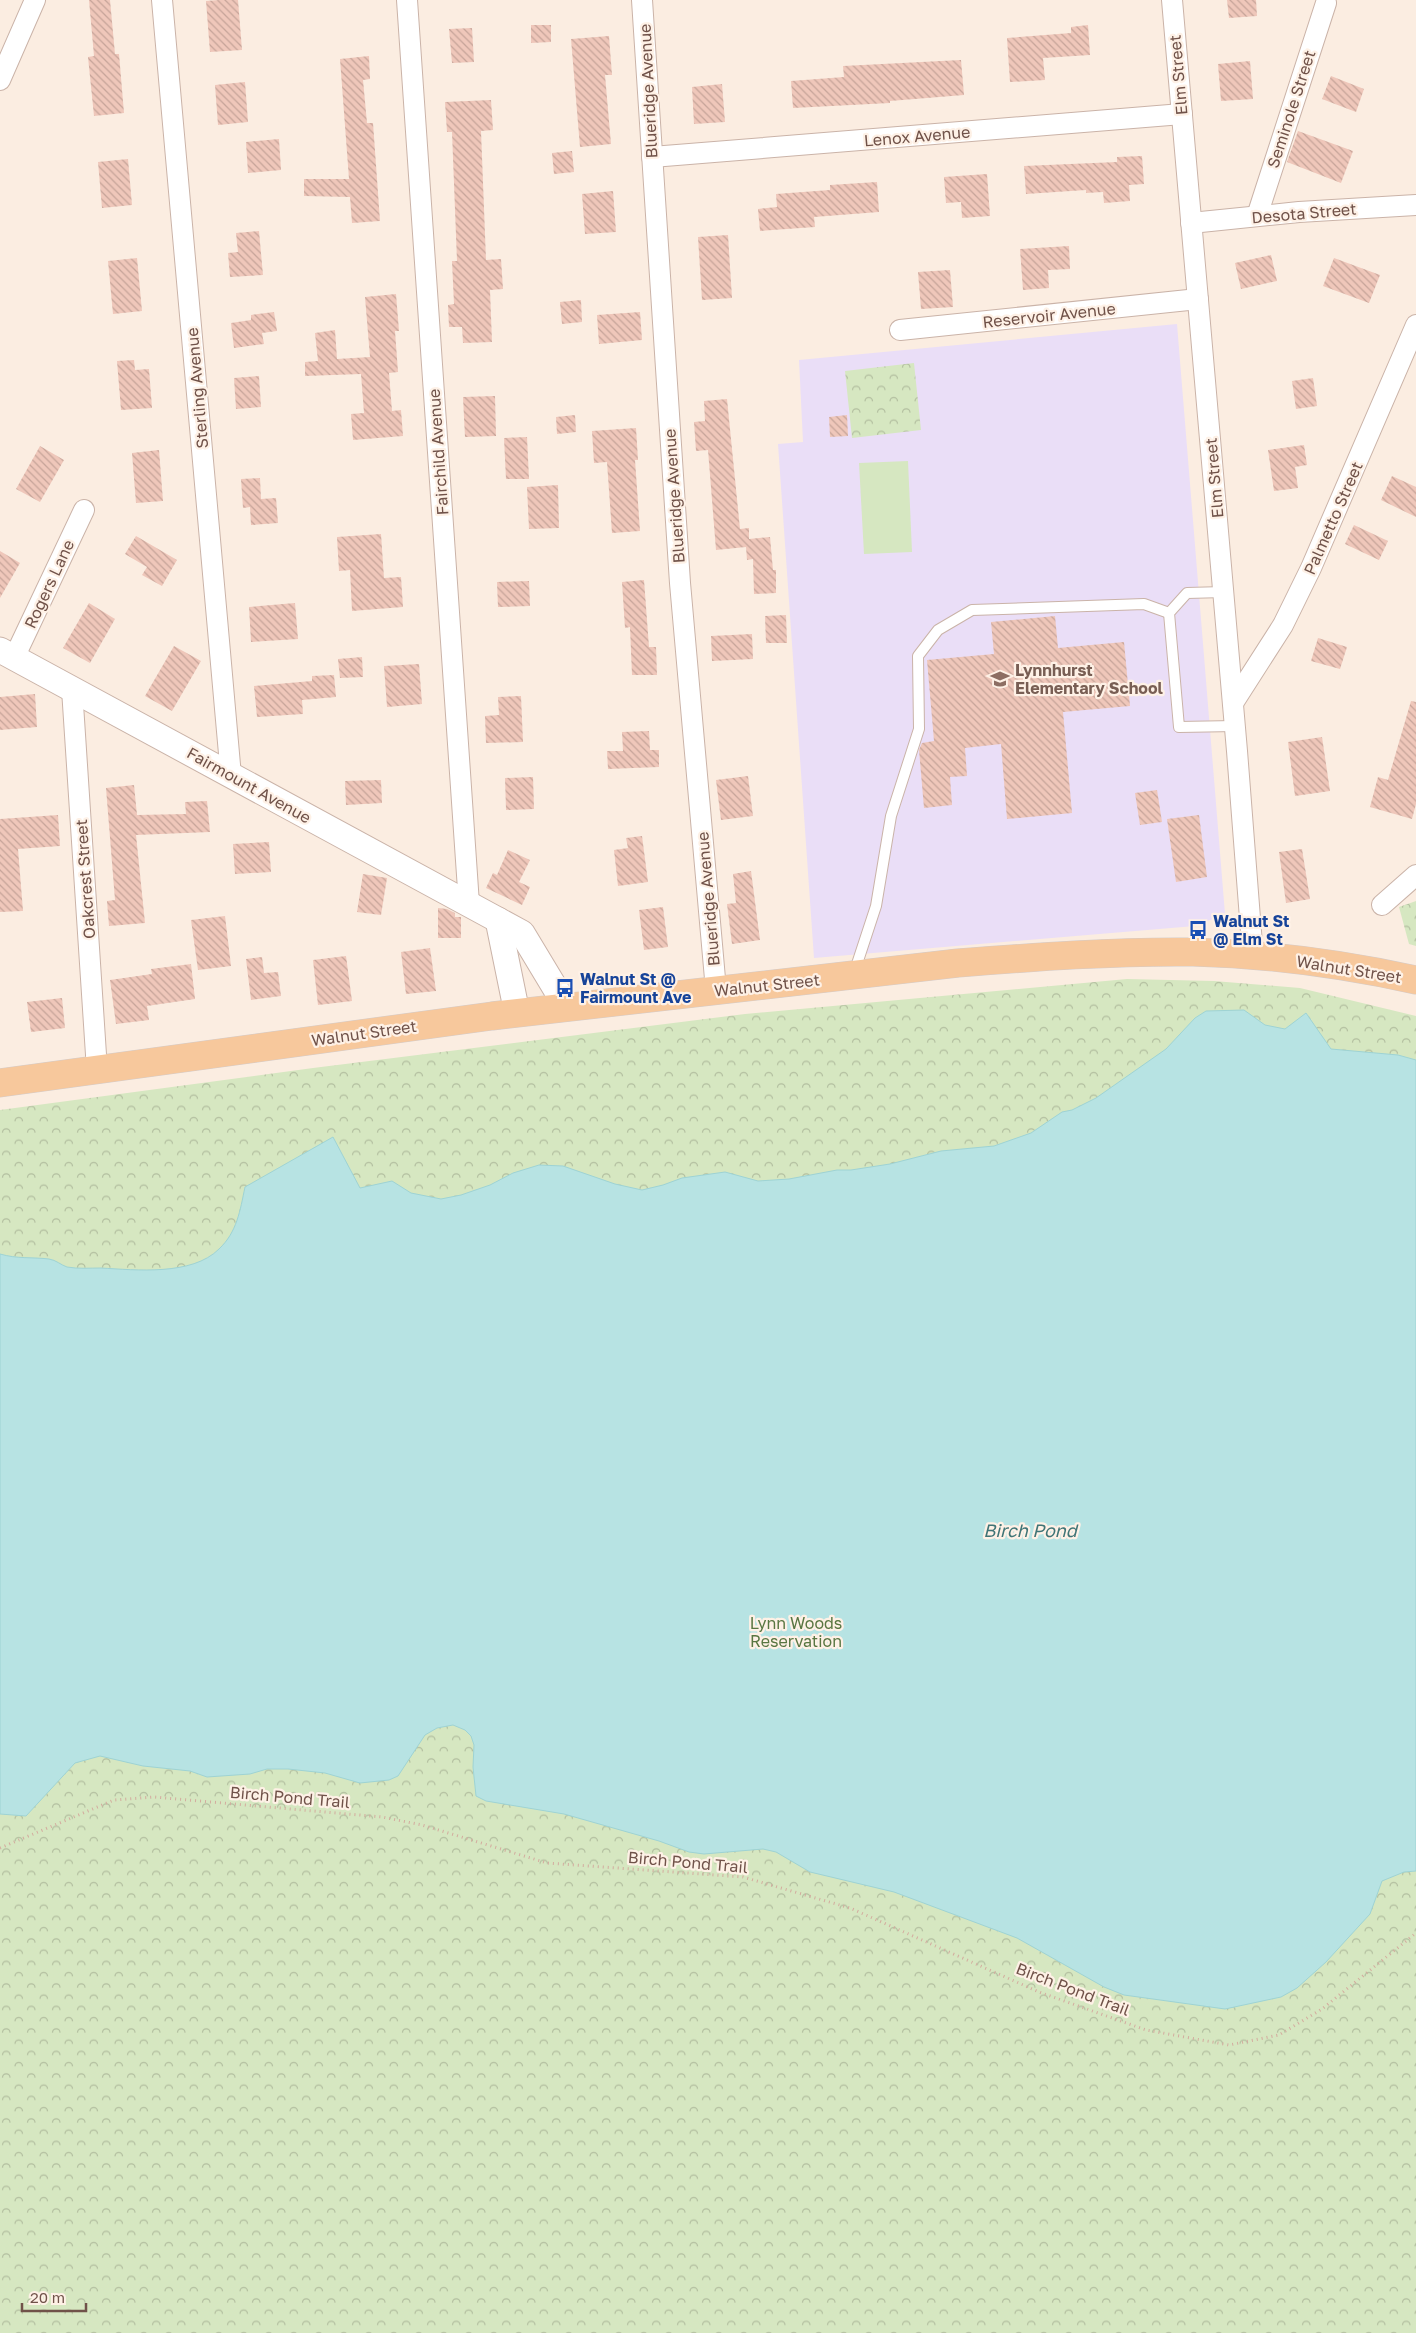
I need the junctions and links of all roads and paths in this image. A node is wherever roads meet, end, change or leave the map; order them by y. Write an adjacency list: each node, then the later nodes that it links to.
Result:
1 (35, 0): 7 (street)
2 (162, 0): 23 (street, Sterling Avenue)
3 (407, 0): 25 (street, Fairchild Avenue)
4 (642, 0): 9 (street, Blueridge Avenue)
5 (1172, 0): 8 (street, Elm Street)
6 (1326, 3): 11 (street, Seminole Street)
7 (0, 80)
8 (1182, 114): 9 (street, Lenox Avenue); 12 (street, Elm Street)
9 (652, 157): 31 (street, Blueridge Avenue)
10 (1416, 205): 11 (street, Desota Street)
11 (1257, 216): 12 (street, Desota Street)
12 (1191, 223): 13 (street, Elm Street)
13 (1198, 299): 15 (street, Reservoir Avenue); 17 (street, Elm Street)
14 (1416, 325): 21 (street, Palmetto Street)
15 (900, 330)
16 (84, 510): 19 (street, Rogers Lane)
17 (1224, 592): 18 (lane); 21 (street, Elm Street)
18 (1169, 613): 22 (lane); 29 (lane)
19 (7, 654): 20 (street, Fairmount Avenue)
20 (72, 689): 23 (street, Fairmount Avenue); 34 (street, Oakcrest Street)
21 (1233, 703): 22 (street, Elm Street)
22 (1235, 726): 28 (street, Elm Street)
23 (231, 776): 25 (street, Fairmount Avenue)
24 (1416, 875): 26 (street)
25 (469, 904): 27 (street, Fairmount Avenue)
26 (1382, 905)
27 (498, 920): 32 (street, Fairmount Avenue); 33 (street)
28 (1253, 956): 29 (main road, Walnut Street); 30 (main road, Walnut Street)
29 (853, 975): 31 (main road, Walnut Street)
30 (1416, 980)
31 (716, 990): 32 (main road, Walnut Street)
32 (566, 1006): 33 (main road, Walnut Street)
33 (517, 1013): 34 (main road, Walnut Street)
34 (97, 1070): 35 (main road, Walnut Street)
35 (0, 1083)
36 (0, 1848): 37 (path, Birch Pond Trail)
37 (1416, 1933)

